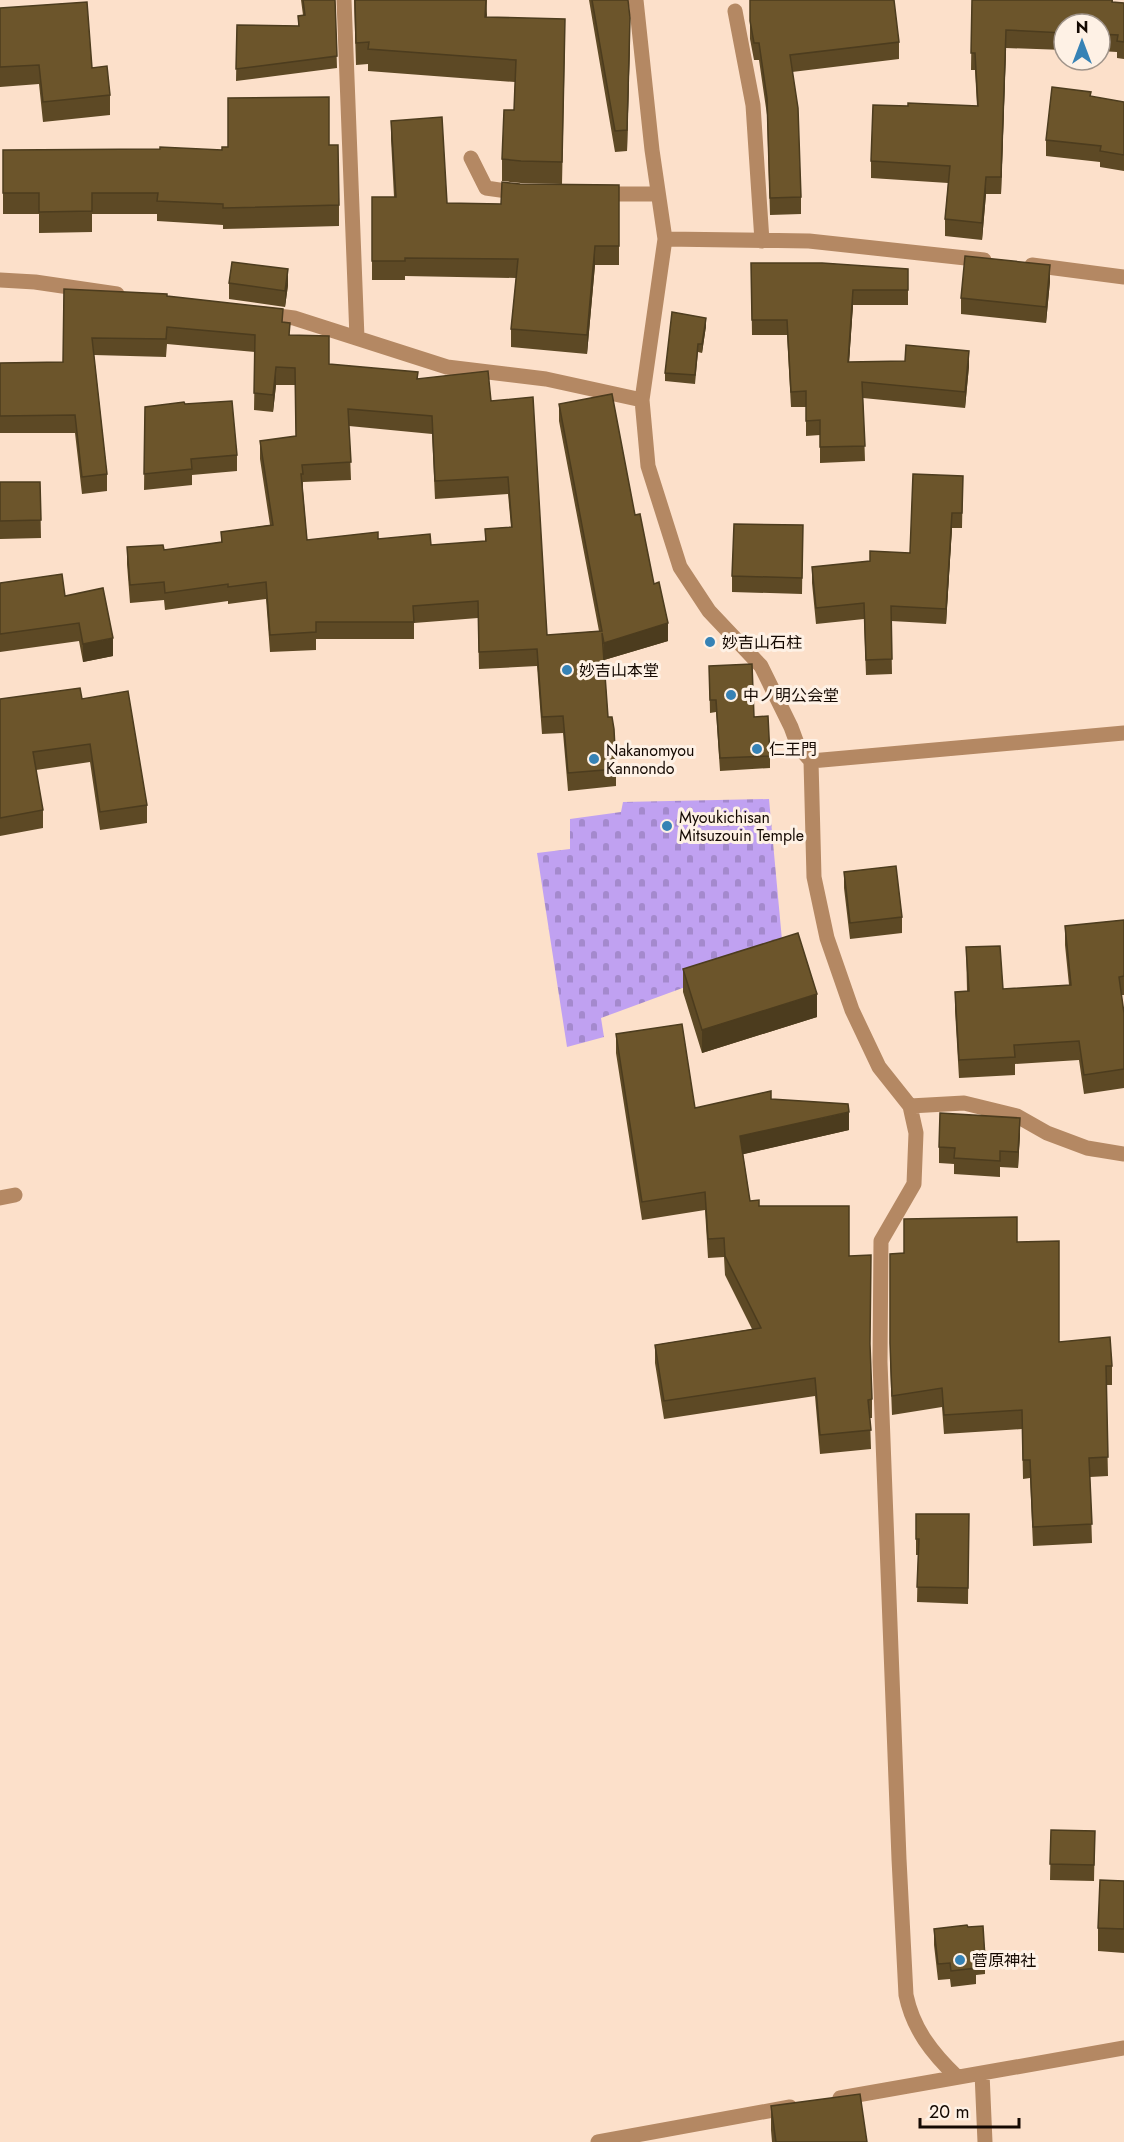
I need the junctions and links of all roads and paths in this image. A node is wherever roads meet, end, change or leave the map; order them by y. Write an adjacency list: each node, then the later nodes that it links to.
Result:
1 (344, 0): 14 (street)
2 (636, 0): 7 (street)
3 (735, 11): 9 (street)
4 (471, 158): 5 (street)
5 (531, 193)
6 (577, 194): 7 (street)
7 (658, 194): 8 (street)
8 (664, 239): 9 (street); 15 (street)
9 (762, 241): 10 (street)
10 (1124, 277)
11 (0, 280): 12 (street)
12 (136, 296)
13 (249, 312): 14 (street)
14 (357, 338): 15 (street)
15 (642, 400): 17 (street)
16 (1124, 733): 17 (street)
17 (811, 761): 18 (street)
18 (910, 1106): 19 (street); 22 (street)
19 (1124, 1154)
20 (1124, 2048): 21 (street)
21 (982, 2073): 22 (street); 26 (street)
22 (957, 2077): 23 (street)
23 (829, 2100)
24 (806, 2104): 25 (street)
25 (597, 2142)
26 (985, 2142)

